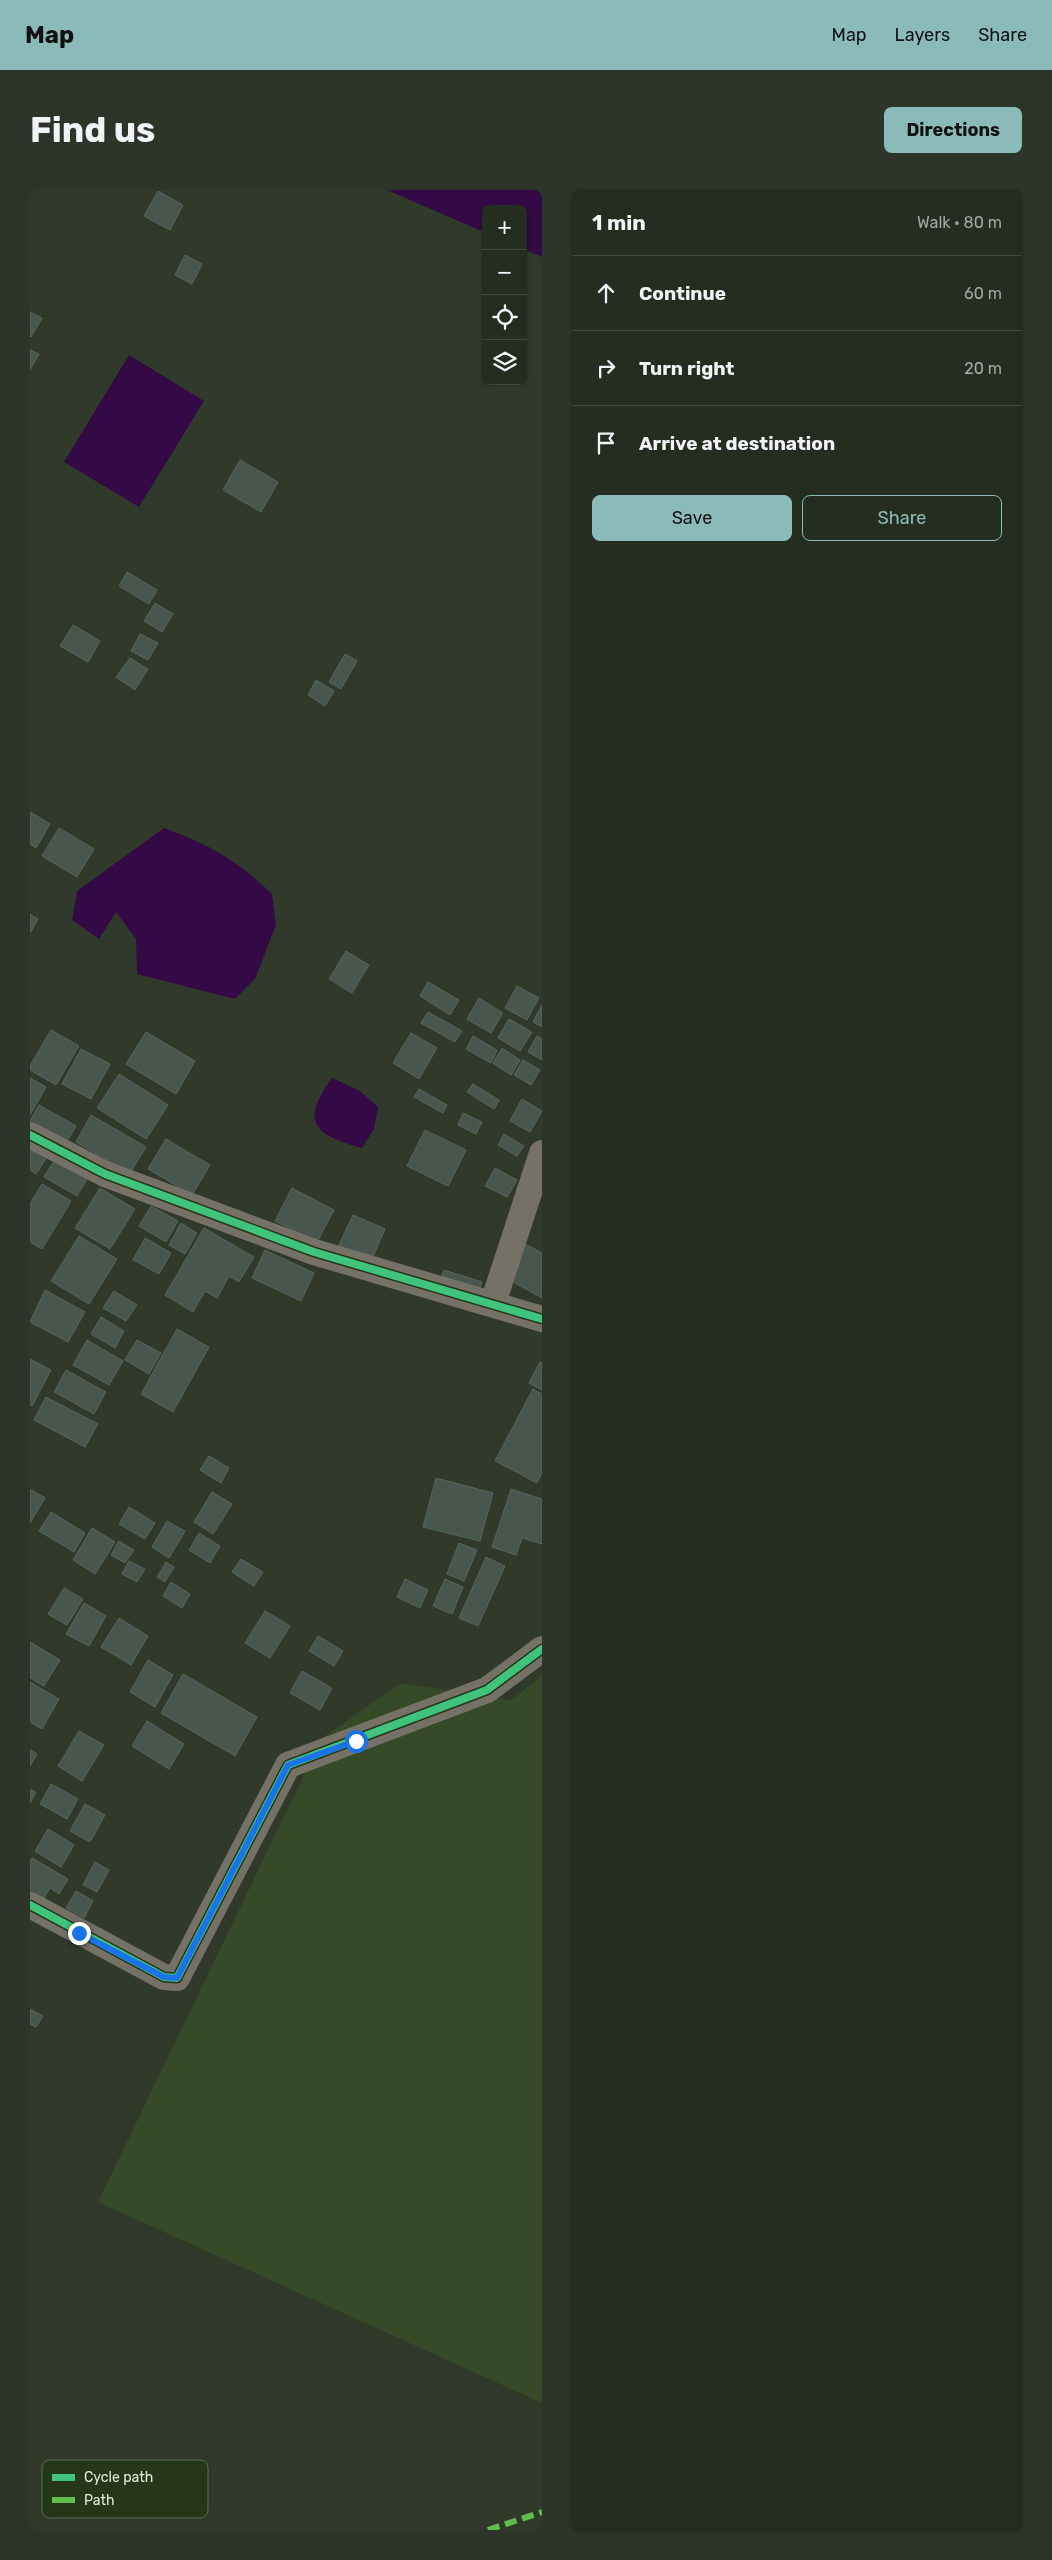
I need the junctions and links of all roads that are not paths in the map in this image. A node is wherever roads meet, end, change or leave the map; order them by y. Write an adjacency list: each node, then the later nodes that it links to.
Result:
1 (30, 1135): 3 (street)
2 (542, 1153): 3 (street)
3 (493, 1304): 4 (street)
4 (542, 1319)
5 (542, 1649): 6 (street)
6 (30, 1905)

